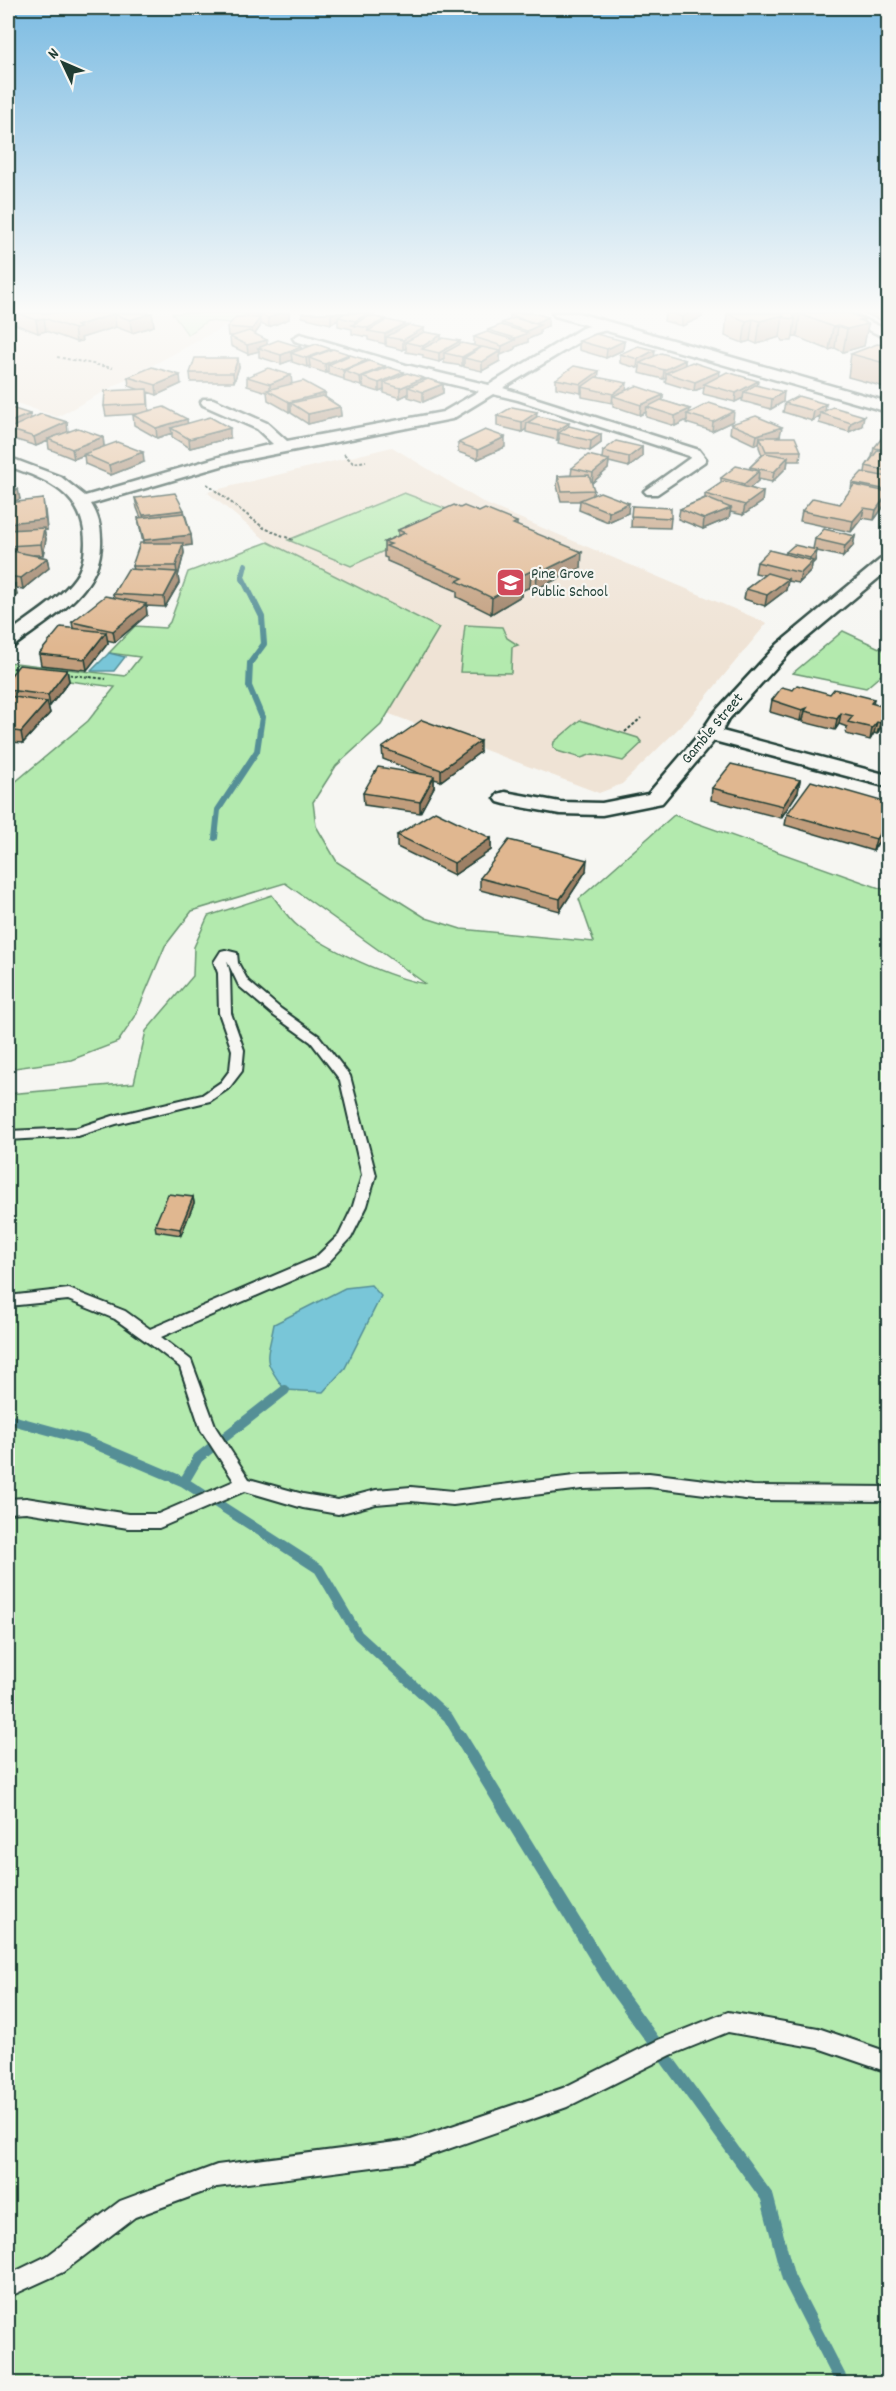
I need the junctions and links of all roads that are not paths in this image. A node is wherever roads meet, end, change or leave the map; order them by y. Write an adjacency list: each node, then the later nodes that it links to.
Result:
1 (259, 425): 4 (street)
2 (403, 425): 4 (street)
3 (606, 425): 6 (street)
4 (284, 446): 7 (street)
5 (8, 461): 7 (street)
6 (652, 491)
7 (83, 501): 9 (street)
8 (888, 562): 10 (street, Gamble Street)
9 (8, 642)
10 (710, 734): 11 (street); 12 (street, Gamble Street)
11 (888, 782)
12 (505, 798)
13 (8, 1136): 15 (lane)
14 (8, 1301): 15 (lane)
15 (149, 1335): 16 (lane)
16 (238, 1487): 17 (lane); 18 (lane)
17 (888, 1494)
18 (8, 1506)
19 (888, 2062): 20 (lane)
20 (8, 2286)

